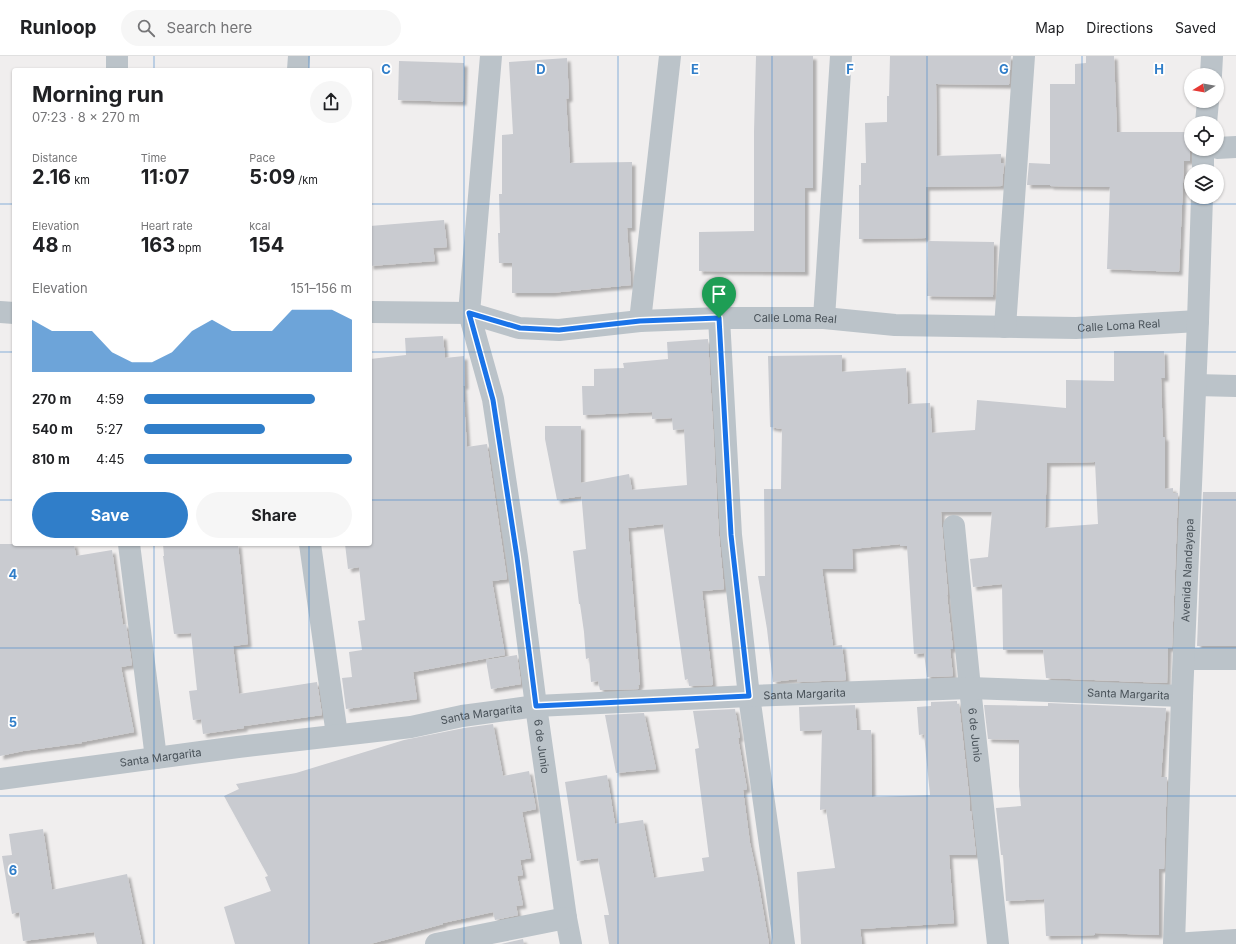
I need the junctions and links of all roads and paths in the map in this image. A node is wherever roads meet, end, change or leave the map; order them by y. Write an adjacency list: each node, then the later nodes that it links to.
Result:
1 (116, 56): 8 (street)
2 (299, 56): 9 (street)
3 (491, 56): 17 (street)
4 (670, 56): 20 (street)
5 (841, 56): 19 (street)
6 (1024, 56): 22 (street)
7 (1212, 56): 10 (street)
8 (116, 68)
9 (298, 68)
10 (1211, 68)
11 (1236, 147): 12 (street)
12 (1224, 148)
13 (1202, 204): 21 (street, Avenida Nandayapa)
14 (0, 312): 16 (street)
15 (372, 312): 17 (street, Calle Loma Real)
16 (12, 313)
17 (469, 313): 20 (street, Calle Loma Real); 33 (street, 6 de Junio)
18 (719, 318): 19 (street, Calle Loma Real); 20 (street, Calle Loma Real); 31 (street)
19 (824, 318): 22 (street, Calle Loma Real)
20 (640, 321)
21 (1198, 321): 22 (street, Calle Loma Real); 23 (street, Avenida Nandayapa)
22 (1005, 327)
23 (1196, 385): 24 (street); 28 (street, Avenida Nandayapa)
24 (1236, 386)
25 (954, 526): 30 (street, 6 de Junio)
26 (129, 546): 35 (street)
27 (310, 546): 34 (street)
28 (1185, 659): 29 (street); 32 (street, Avenida Nandayapa)
29 (1236, 659)
30 (970, 688): 31 (street, Santa Margarita); 32 (street, Santa Margarita); 42 (street, 6 de Junio)
31 (749, 696): 33 (street, Santa Margarita); 41 (street)
32 (1182, 696): 43 (street, Avenida Nandayapa)
33 (536, 706): 34 (street, Santa Margarita); 37 (street, 6 de Junio)
34 (337, 735): 35 (street, Santa Margarita)
35 (156, 758): 36 (street, Santa Margarita)
36 (0, 779)
37 (566, 918): 39 (street); 40 (street, 6 de Junio)
38 (1236, 940): 43 (street)
39 (436, 944)
40 (571, 944)
41 (784, 944)
42 (998, 944)
43 (1174, 944)

